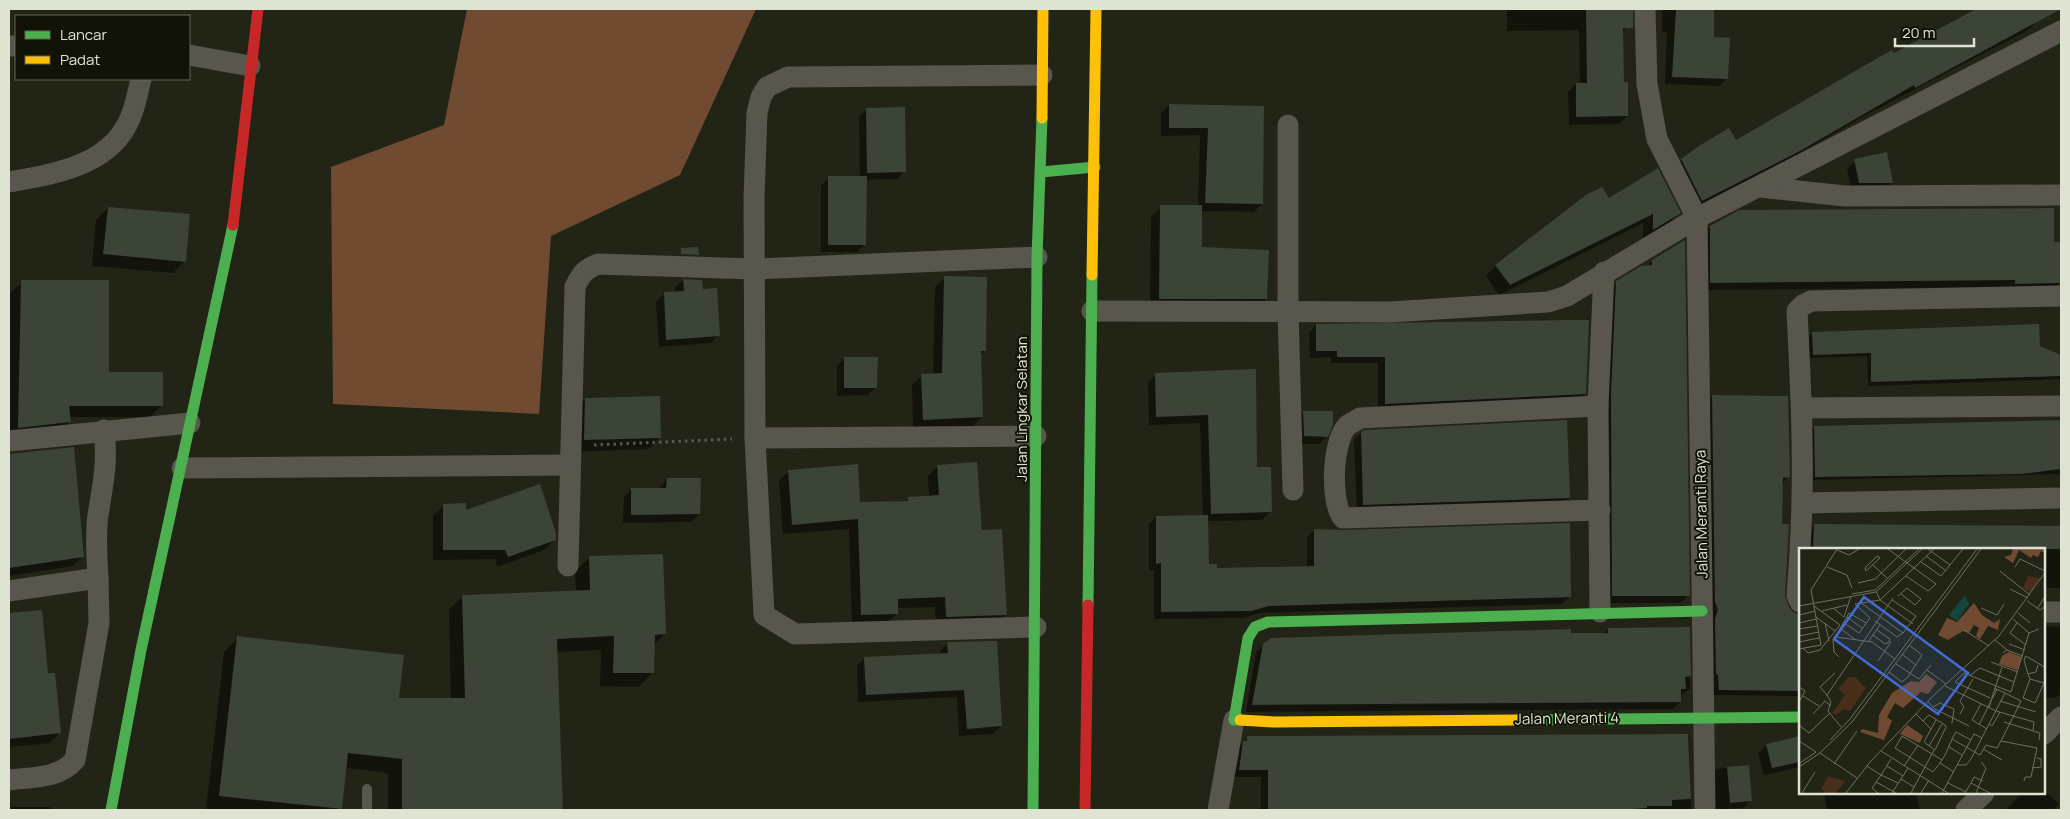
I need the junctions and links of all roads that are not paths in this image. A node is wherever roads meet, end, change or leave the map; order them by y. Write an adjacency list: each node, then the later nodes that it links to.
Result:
1 (258, 9): 7 (main road)
2 (1044, 9): 8 (main road, Jalan Lingkar Selatan)
3 (1096, 9): 11 (main road)
4 (1645, 9): 16 (street)
5 (2061, 31): 14 (street)
6 (190, 55): 7 (street)
7 (250, 66): 26 (main road)
8 (1042, 76): 12 (main road, Jalan Lingkar Selatan); 18 (street)
9 (141, 80): 13 (street)
10 (1288, 125): 22 (street)
11 (1095, 166): 12 (main road); 21 (main road)
12 (1041, 172): 17 (main road, Jalan Lingkar Selatan)
13 (9, 182)
14 (1760, 187): 15 (street); 16 (street)
15 (2061, 194)
16 (1697, 218): 19 (street); 44 (street, Jalan Meranti Raya)
17 (1038, 257): 18 (street); 28 (main road, Jalan Lingkar Selatan)
18 (754, 269): 29 (street); 31 (street)
19 (1604, 272): 22 (street); 23 (street)
20 (2061, 296): 25 (street)
21 (1092, 310): 22 (street); 60 (main road)
22 (1288, 311): 33 (street)
23 (1598, 406): 36 (street); 36 (street)
24 (2061, 406): 25 (street)
25 (1802, 408): 35 (street)
26 (190, 423): 27 (street); 32 (main road)
27 (104, 430): 30 (street); 40 (street)
28 (1036, 436): 29 (street); 47 (main road, Jalan Lingkar Selatan)
29 (756, 438): 47 (street)
30 (9, 441)
31 (570, 456): 32 (street); 38 (street)
32 (182, 468): 57 (main road)
33 (1294, 490)
34 (2061, 498): 35 (street)
35 (1803, 503): 37 (street)
36 (1600, 510): 43 (street)
37 (1800, 548)
38 (568, 566)
39 (1799, 574): 42 (street)
40 (98, 578): 41 (street); 54 (street)
41 (9, 591)
42 (1799, 598)
43 (1600, 612): 44 (main road); 52 (main road)
44 (1702, 612): 48 (street, Jalan Meranti Raya)
45 (2045, 612): 46 (street)
46 (2061, 612)
47 (1036, 627): 59 (main road, Jalan Lingkar Selatan)
48 (1703, 716): 49 (main road, Jalan Meranti 4); 52 (main road, Jalan Meranti 4); 62 (street, Jalan Meranti Raya)
49 (1799, 717)
50 (2045, 717): 51 (street)
51 (2061, 717): 53 (street)
52 (1234, 720): 61 (street)
53 (2045, 733)
54 (9, 780)
55 (367, 789): 58 (lane)
56 (1983, 794): 63 (street)
57 (111, 810)
58 (367, 810)
59 (1033, 810)
60 (1085, 810)
61 (1218, 810)
62 (1705, 810)
63 (1966, 810)

